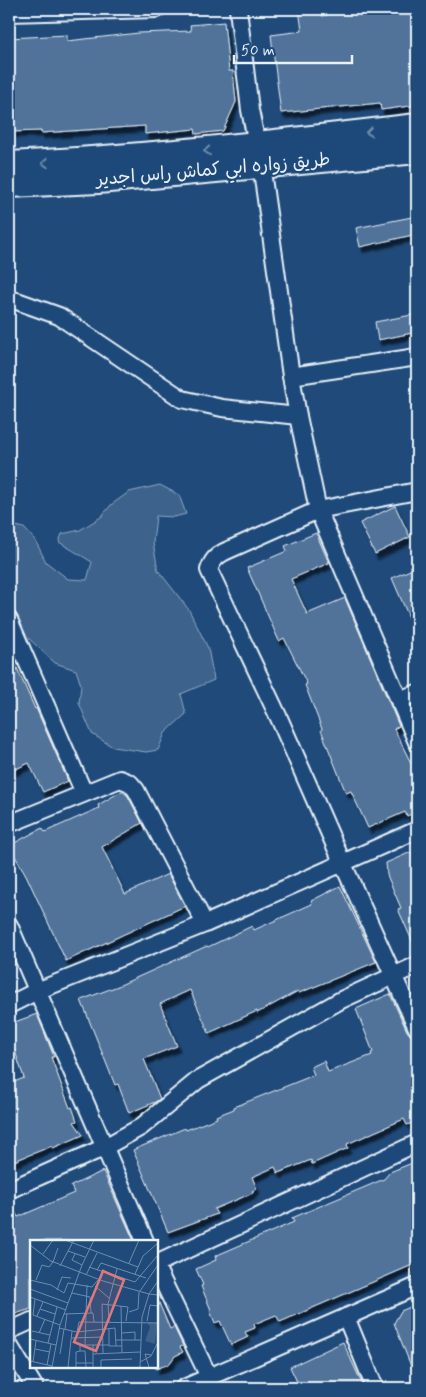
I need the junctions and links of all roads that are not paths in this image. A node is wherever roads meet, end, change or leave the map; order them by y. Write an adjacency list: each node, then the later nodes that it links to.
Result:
1 (157, 9): 3 (street)
2 (238, 9): 6 (street)
3 (9, 13)
4 (417, 126): 6 (main road, one-way to 6)
5 (417, 150): 6 (main road, طريق زواره ابي كماش راس اجدير)
6 (259, 155): 7 (main road, one-way to 7); 8 (main road, طريق زواره ابي كماش راس اجدير); 11 (street)
7 (9, 165)
8 (9, 184)
9 (9, 300): 12 (street)
10 (417, 358): 11 (street)
11 (291, 376): 12 (street)
12 (298, 416): 14 (street)
13 (417, 491): 14 (street)
14 (318, 510): 17 (street); 22 (street)
15 (9, 620): 19 (street)
16 (417, 693): 17 (street)
17 (400, 700): 18 (street)
18 (417, 742)
19 (84, 793): 20 (street); 23 (street)
20 (9, 824)
21 (417, 830): 22 (street)
22 (342, 864): 23 (street); 26 (street)
23 (205, 924): 27 (street)
24 (9, 925): 27 (street)
25 (417, 965): 26 (street)
26 (394, 975): 29 (street); 31 (street)
27 (37, 991): 28 (street); 31 (street)
28 (9, 1004)
29 (417, 1028)
30 (417, 1143): 34 (street)
31 (105, 1147): 32 (street); 33 (street)
32 (9, 1190)
33 (145, 1240)
34 (158, 1264)
35 (158, 1269): 41 (street)
36 (417, 1286): 37 (street)
37 (346, 1317): 41 (street); 44 (street)
38 (30, 1322): 39 (street)
39 (9, 1332)
40 (9, 1345): 42 (street)
41 (210, 1377): 43 (street)
42 (35, 1388)
43 (184, 1388)
44 (375, 1388)

